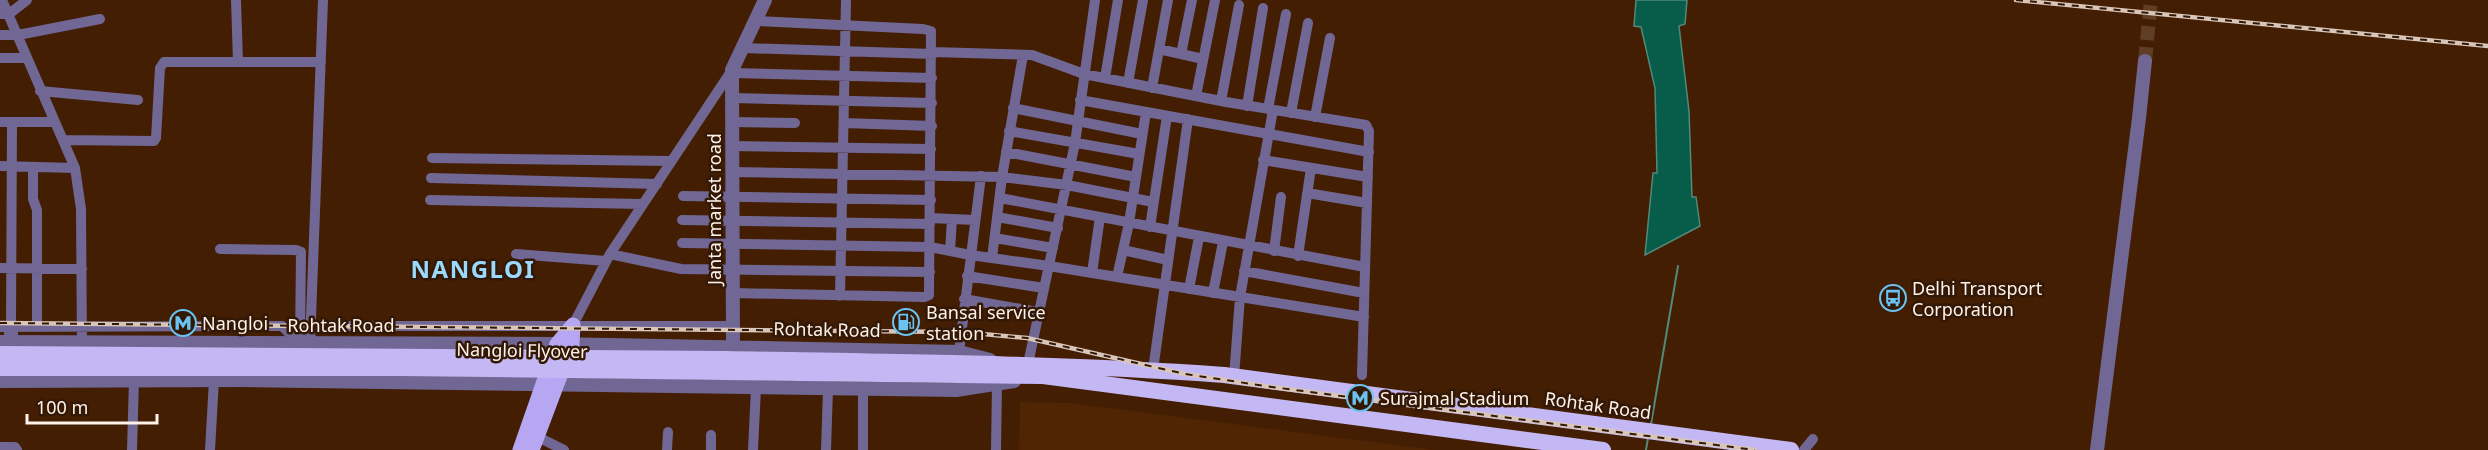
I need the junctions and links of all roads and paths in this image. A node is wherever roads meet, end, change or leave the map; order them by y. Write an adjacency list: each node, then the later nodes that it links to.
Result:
1 (2, 0): 15 (street)
2 (27, 0): 15 (street)
3 (237, 0): 34 (street)
4 (323, 0): 35 (street)
5 (765, 0): 18 (street)
6 (846, 0): 20 (street)
7 (1095, 0): 37 (street)
8 (1118, 0): 40 (street)
9 (1143, 0): 41 (street)
10 (1168, 0): 25 (street)
11 (1192, 0): 28 (street)
12 (1215, 0): 32 (street)
13 (1239, 5): 49 (street)
14 (1263, 8): 51 (street)
15 (4, 14): 22 (street)
16 (1286, 14): 53 (street)
17 (100, 20): 22 (street)
18 (757, 21): 20 (street); 24 (street)
19 (1308, 23): 55 (street)
20 (846, 25): 26 (street); 27 (street)
21 (0, 35): 22 (street)
22 (18, 35): 31 (street)
23 (1330, 38): 57 (street)
24 (743, 48): 26 (street); 36 (street)
25 (1159, 49): 28 (street); 42 (street)
26 (846, 51): 27 (street); 38 (street)
27 (933, 53): 29 (street); 39 (street)
28 (1181, 54): 32 (street)
29 (1023, 55): 37 (street); 52 (street)
30 (0, 58): 31 (street)
31 (27, 58): 43 (street)
32 (1203, 59): 44 (street)
33 (2145, 61): 215 (street)
34 (238, 62): 35 (street); 70 (street)
35 (321, 62): 172 (street)
36 (732, 72): 38 (street); 45 (street, Janta market road); 82 (street)
37 (1084, 74): 40 (street); 48 (street)
38 (845, 75): 39 (street); 47 (street)
39 (932, 78): 50 (street)
40 (1105, 78): 41 (street)
41 (1128, 83): 42 (street)
42 (1152, 88): 44 (street)
43 (40, 91): 46 (street); 61 (street)
44 (1196, 96): 49 (street)
45 (732, 98): 47 (street); 62 (street, Janta market road)
46 (138, 100)
47 (845, 100): 50 (street); 65 (street)
48 (1080, 100): 54 (street); 63 (street)
49 (1221, 101): 51 (street)
50 (932, 102): 66 (street)
51 (1246, 106): 53 (street)
52 (1013, 108): 63 (street); 67 (street)
53 (1271, 110): 55 (street); 69 (street)
54 (1146, 112): 56 (street); 68 (street)
55 (1292, 113): 57 (street)
56 (1167, 116): 58 (street); 108 (street)
57 (1315, 117): 78 (street)
58 (1188, 120): 69 (street); 123 (street)
59 (0, 122): 60 (street)
60 (12, 122): 61 (street); 73 (street)
61 (55, 122): 70 (street)
62 (732, 122): 64 (street); 74 (street, Janta market road)
63 (1077, 122): 68 (street); 71 (street)
64 (795, 123)
65 (844, 123): 66 (street); 75 (street)
66 (932, 126): 76 (street)
67 (1009, 130): 71 (street); 77 (street)
68 (1142, 134): 79 (street)
69 (1268, 134): 78 (street); 81 (street)
70 (64, 140): 87 (street)
71 (1075, 142): 79 (street); 83 (street)
72 (0, 145): 73 (street)
73 (12, 145): 84 (street)
74 (732, 146): 75 (street); 89 (street, Janta market road)
75 (844, 147): 76 (street); 90 (street)
76 (931, 149): 91 (street)
77 (1006, 152): 83 (street); 94 (street)
78 (1369, 152): 96 (street)
79 (1139, 154): 95 (street)
80 (432, 158): 82 (street)
81 (1263, 160): 88 (street); 131 (street)
82 (671, 161): 97 (street)
83 (1071, 164): 95 (street); 98 (street)
84 (12, 165): 85 (street); 86 (street); 146 (street)
85 (0, 166)
86 (33, 168): 87 (street); 147 (street)
87 (75, 168): 148 (street)
88 (1311, 168): 96 (street); 99 (street)
89 (732, 172): 90 (street); 101 (street, Janta market road)
90 (844, 173): 91 (street); 106 (street)
91 (931, 175): 92 (street); 107 (street)
92 (981, 176): 94 (street); 117 (street)
93 (431, 177): 97 (street)
94 (1002, 177): 98 (street); 103 (street)
95 (1136, 177): 104 (street)
96 (1368, 177): 109 (street)
97 (657, 184): 110 (street)
98 (1066, 185): 104 (street); 111 (street)
99 (1307, 193): 109 (street); 139 (street)
100 (683, 196): 101 (street)
101 (732, 197): 106 (street); 116 (street, Janta market road)
102 (1281, 197): 136 (street)
103 (1000, 198): 111 (street); 112 (street)
104 (1132, 198): 108 (street); 120 (street)
105 (430, 200): 110 (street)
106 (843, 200): 107 (street); 119 (street)
107 (931, 200): 118 (street)
108 (1153, 202): 121 (street)
109 (1367, 203): 144 (street)
110 (643, 204): 140 (street)
111 (1062, 209): 113 (street); 122 (street)
112 (998, 217): 122 (street); 125 (street)
113 (1100, 217): 120 (street); 153 (street)
114 (952, 219): 117 (street); 118 (street); 135 (street)
115 (682, 220): 116 (street)
116 (733, 220): 119 (street); 128 (street, Janta market road)
117 (975, 220): 138 (street)
118 (930, 221): 119 (street); 130 (street)
119 (842, 223): 129 (street)
120 (1129, 223): 121 (street); 134 (street)
121 (1150, 227): 123 (street)
122 (1058, 228): 132 (street)
123 (1173, 232): 124 (street); 142 (street)
124 (1199, 237): 126 (street); 158 (street)
125 (995, 238): 132 (street); 141 (street)
126 (1223, 242): 131 (street); 160 (street)
127 (682, 243): 128 (street)
128 (733, 244): 129 (street); 149 (street, Janta market road)
129 (841, 246): 130 (street); 150 (street)
130 (930, 247): 135 (street); 152 (street)
131 (1248, 247): 136 (street); 151 (street)
132 (1053, 248): 143 (street)
133 (220, 249): 174 (street)
134 (1123, 250): 142 (street); 155 (street)
135 (950, 251): 138 (street)
136 (1274, 251): 139 (street)
137 (516, 254): 140 (street)
138 (970, 255): 141 (street); 154 (street)
139 (1298, 255): 144 (street)
140 (608, 257): 149 (street); 169 (street)
141 (992, 258): 143 (street)
142 (1168, 260): 156 (street)
143 (1049, 266): 153 (street); 157 (street)
144 (1365, 267): 161 (street)
145 (0, 268): 146 (street)
146 (12, 268): 147 (street); 168 (street)
147 (37, 268): 148 (street); 167 (street)
148 (82, 269): 171 (street)
149 (733, 269): 150 (street); 159 (street, Janta market road)
150 (841, 270): 152 (street); 162 (street)
151 (1244, 271): 161 (street); 163 (street)
152 (930, 272): 162 (street)
153 (1092, 273): 155 (street)
154 (967, 276): 157 (street); 164 (street)
155 (1117, 277): 156 (street)
156 (1164, 285): 158 (street); 182 (street)
157 (1044, 288): 165 (street)
158 (1189, 289): 160 (street)
159 (733, 293): 162 (street); 170 (street, Janta market road)
160 (1213, 293): 163 (street)
161 (1364, 293): 166 (street)
162 (840, 296)
163 (1240, 297): 166 (street); 185 (street)
164 (964, 299): 165 (street); 179 (street)
165 (1038, 312): 180 (street)
166 (1364, 317): 183 (street)
167 (37, 321)
168 (8, 325): 171 (street); 176 (street)
169 (573, 325): 170 (street); 172 (street); 175 (main road)
170 (733, 326): 177 (street, Janta market road)
171 (81, 327): 173 (street); 174 (street)
172 (311, 327): 174 (street)
173 (82, 343): 174 (street, Rohtak Road); 176 (street, Rohtak Road); 186 (street)
174 (305, 344): 175 (street, Rohtak Road)
175 (564, 344): 177 (street, Rohtak Road); 191 (main road)
176 (4, 346): 179 (highway, Nangloi Flyover)
177 (733, 347): 179 (street, Rohtak Road)
178 (1001, 363): 179 (highway, Nangloi Flyover); 180 (highway, Rohtak Road)
179 (960, 364): 181 (highway, Nangloi Flyover); 184 (highway, Nangloi Flyover)
180 (1028, 364): 182 (highway, Rohtak Road)
181 (0, 368)
182 (1153, 370): 185 (highway, Rohtak Road)
183 (1362, 375)
184 (1043, 376): 190 (street); 200 (highway)
185 (1234, 377): 213 (highway, Rohtak Road)
186 (82, 380): 187 (street); 189 (street)
187 (134, 380): 188 (street); 202 (street)
188 (214, 380): 191 (street); 203 (street)
189 (0, 381)
190 (998, 384): 194 (street); 211 (street)
191 (550, 386): 192 (street); 198 (main road); 204 (main road)
192 (756, 388): 193 (street); 208 (street)
193 (828, 389): 194 (street); 209 (street)
194 (863, 389): 210 (street)
195 (668, 432): 206 (street)
196 (711, 435): 207 (street)
197 (1813, 439): 214 (street)
198 (535, 443): 205 (street)
199 (0, 447): 201 (street)
200 (1559, 447): 212 (highway)
201 (17, 450)
202 (132, 450)
203 (210, 450)
204 (520, 450)
205 (564, 450)
206 (667, 450)
207 (711, 450)
208 (753, 450)
209 (826, 450)
210 (864, 450)
211 (996, 450)
212 (1603, 450)
213 (1791, 450)
214 (1804, 450)
215 (2097, 450)

